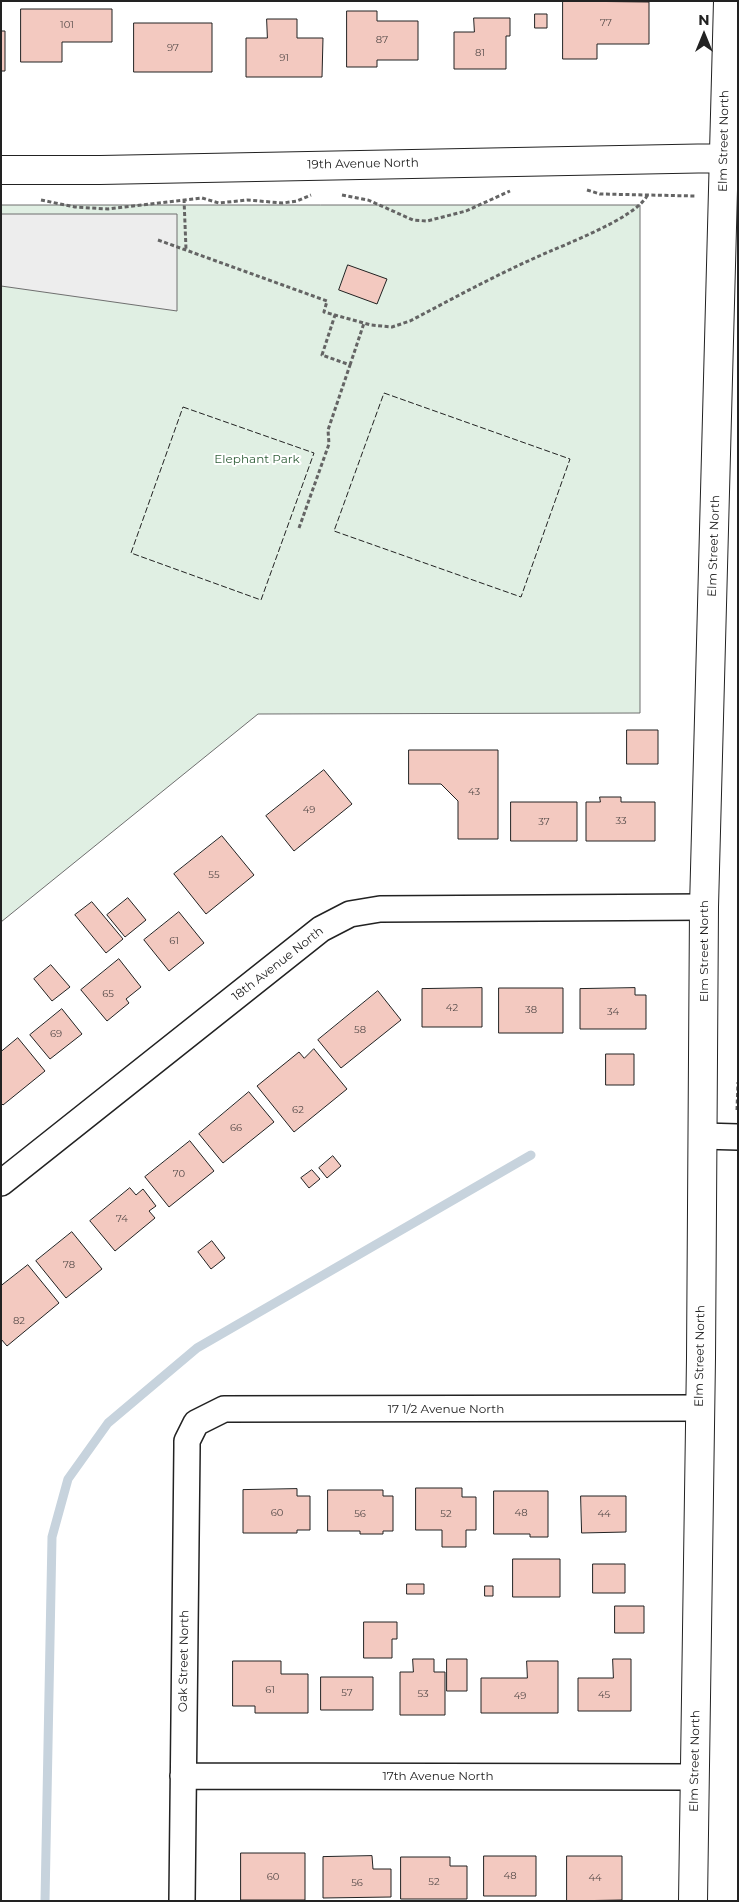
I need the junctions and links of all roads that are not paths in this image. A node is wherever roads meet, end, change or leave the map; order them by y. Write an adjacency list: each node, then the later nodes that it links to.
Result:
1 (728, 1): 2 (street, Elm Street North)
2 (724, 158): 3 (street, 19th Avenue North); 4 (street, Elm Street North)
3 (1, 170)
4 (704, 907): 5 (street, Elm Street North); 7 (street, 18th Avenue North)
5 (702, 1136): 6 (street); 8 (street, Elm Street North)
6 (738, 1137)
7 (1, 1183)
8 (699, 1408): 9 (street, 17 1/2 Avenue North); 11 (street, Elm Street North)
9 (196, 1423): 10 (street, Oak Street North)
10 (183, 1776): 11 (street, 17th Avenue North); 12 (street, Oak Street North)
11 (694, 1776): 13 (street, Elm Street North)
12 (182, 1901)
13 (693, 1901)

